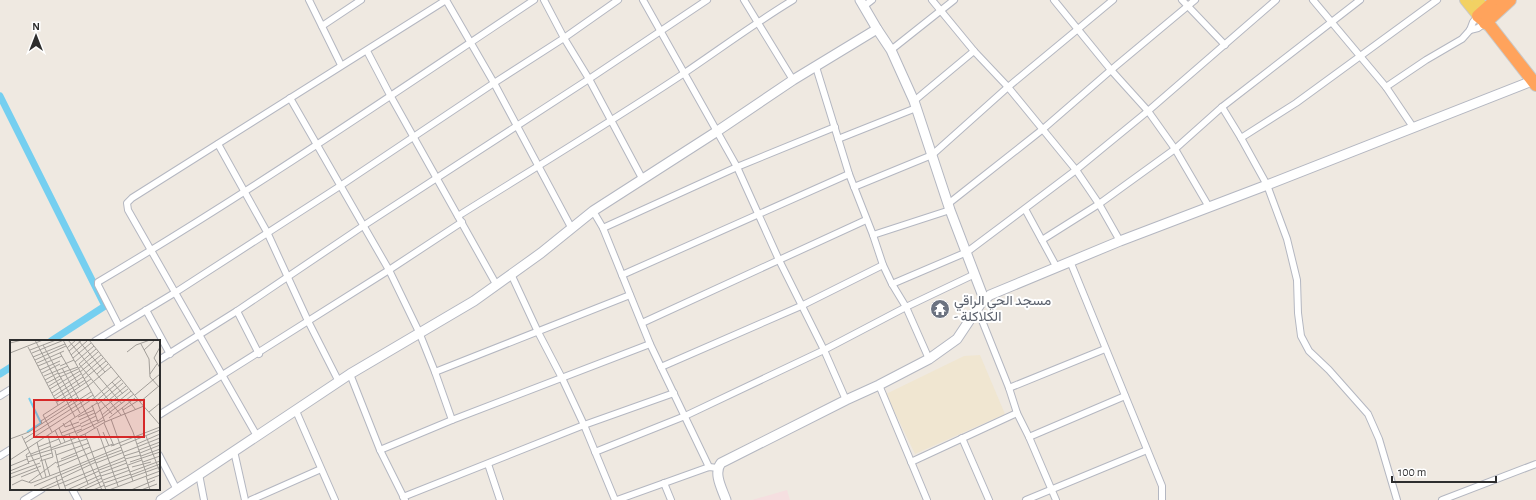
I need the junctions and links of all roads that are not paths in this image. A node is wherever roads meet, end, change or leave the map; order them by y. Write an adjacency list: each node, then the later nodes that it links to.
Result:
1 (309, 0): 31 (street)
2 (360, 0): 31 (street)
3 (446, 0): 37 (street); 39 (street)
4 (534, 0): 37 (street)
5 (544, 0): 36 (street)
6 (618, 0): 36 (street)
7 (643, 0): 35 (street)
8 (707, 0): 35 (street)
9 (744, 0): 30 (street)
10 (793, 0): 30 (street)
11 (872, 0): 25 (street)
12 (932, 0): 27 (street)
13 (954, 0): 27 (street)
14 (1054, 0): 33 (street)
15 (1113, 0): 33 (street)
16 (1182, 0): 26 (street)
17 (1195, 0): 26 (street)
18 (1276, 0): 38 (street)
19 (1313, 0): 29 (street)
20 (1360, 0): 29 (street)
21 (1437, 0): 42 (street)
22 (1465, 0): 28 (main road)
23 (1496, 0): 28 (highway)
24 (1510, 0): 28 (highway)
25 (861, 3): 32 (street)
26 (1187, 7): 38 (street); 45 (street)
27 (941, 10): 40 (street); 41 (street)
28 (1484, 13): 34 (street); 34 (street); 50 (highway)
29 (1331, 21): 42 (street); 56 (street)
30 (757, 22): 46 (street); 48 (street)
31 (322, 26): 43 (street)
32 (876, 29): 40 (street); 44 (street)
33 (1077, 29): 45 (street); 51 (street)
34 (1470, 30): 52 (street)
35 (661, 31): 46 (street); 47 (street)
36 (564, 38): 47 (street); 49 (street)
37 (471, 42): 49 (street); 53 (street)
38 (1225, 45): 57 (street)
39 (367, 50): 43 (street); 53 (street)
40 (892, 50): 55 (street)
41 (974, 51): 51 (street); 55 (street)
42 (1361, 56): 52 (street); 65 (street)
43 (341, 65): 54 (street)
44 (816, 67): 48 (street); 60 (street)
45 (1112, 70): 57 (street); 62 (street)
46 (684, 73): 58 (street); 63 (street)
47 (589, 79): 58 (street); 59 (street)
48 (793, 80): 63 (street)
49 (494, 83): 59 (street); 64 (street)
50 (1534, 83): 61 (street)
51 (1008, 87): 62 (street); 70 (street)
52 (1386, 87): 61 (street)
53 (390, 96): 64 (street); 68 (street)
54 (290, 98): 67 (street); 68 (street)
55 (915, 104): 66 (street); 70 (street)
56 (1222, 107): 65 (street); 69 (street)
57 (1148, 111): 69 (street); 73 (street)
58 (610, 121): 71 (street); 76 (street)
59 (517, 126): 71 (street); 75 (street)
60 (835, 127): 66 (street); 72 (street)
61 (1413, 127): 77 (street)
62 (1043, 129): 73 (street); 82 (street)
63 (716, 132): 72 (street); 76 (street)
64 (414, 137): 75 (street); 78 (street)
65 (1241, 138): 77 (street)
66 (838, 139): 74 (street)
67 (218, 144): 80 (street); 96 (street)
68 (317, 145): 78 (street); 80 (street)
69 (1175, 149): 81 (street); 83 (street)
70 (932, 155): 79 (street); 82 (street)
71 (538, 166): 87 (street); 91 (street)
72 (737, 167): 86 (street); 90 (street)
73 (1076, 170): 81 (street); 84 (street)
74 (849, 174): 79 (street); 86 (street)
75 (437, 178): 87 (street); 89 (street)
76 (643, 180): 85 (street)
77 (1267, 185): 83 (street); 188 (street)
78 (340, 186): 89 (street); 92 (street)
79 (854, 187): 88 (street)
80 (245, 191): 92 (street); 96 (street)
81 (1099, 204): 94 (street); 95 (street)
82 (949, 207): 93 (street); 97 (street)
83 (1209, 207): 95 (street)
84 (1025, 209): 94 (street); 97 (street)
85 (593, 211): 90 (street); 91 (street)
86 (759, 214): 98 (street); 105 (street)
87 (460, 219): 102 (street); 107 (street)
88 (866, 220): 93 (street); 98 (street)
89 (363, 226): 102 (street); 106 (street)
90 (603, 228): 105 (street)
91 (572, 229): 103 (street)
92 (267, 232): 106 (street); 109 (street)
93 (873, 235): 100 (street)
94 (1042, 240): 101 (street)
95 (1120, 241): 99 (street)
96 (152, 250): 109 (street); 119 (street)
97 (967, 252): 104 (street); 108 (street)
98 (779, 260): 112 (street); 118 (street)
99 (1070, 261): 101 (street); 125 (street)
100 (883, 265): 108 (street); 112 (street)
101 (1056, 266): 111 (street)
102 (389, 270): 117 (street); 120 (street)
103 (511, 274): 107 (street); 121 (street)
104 (975, 274): 111 (street); 113 (street)
105 (622, 275): 110 (street)
106 (288, 276): 116 (street); 117 (street)
107 (496, 284): 120 (street)
108 (892, 284): 113 (street)
109 (176, 292): 115 (street); 122 (street)
110 (630, 295): 118 (street); 121 (street)
111 (984, 299): 114 (street)
112 (802, 306): 126 (street); 131 (street)
113 (906, 307): 126 (street); 130 (street)
114 (977, 308): 130 (street); 138 (street)
115 (146, 310): 119 (street); 127 (street)
116 (237, 311): 122 (street); 128 (street)
117 (308, 321): 128 (street); 136 (street)
118 (642, 323): 124 (street)
119 (119, 326): 123 (street)
120 (419, 332): 132 (street); 133 (street)
121 (538, 332): 132 (street); 135 (street)
122 (200, 335): 127 (street); 134 (street)
123 (97, 340)
124 (650, 344): 131 (street); 135 (street)
125 (1105, 349): 138 (street); 142 (street)
126 (824, 350): 143 (street); 147 (street)
127 (170, 354): 129 (street)
128 (258, 354): 134 (street)
129 (160, 359)
130 (929, 359): 137 (street)
131 (661, 367): 140 (street)
132 (435, 372): 148 (street)
133 (350, 374): 136 (street); 154 (street)
134 (222, 376): 146 (street); 150 (street)
135 (562, 378): 148 (street); 149 (street)
136 (339, 382): 144 (street)
137 (879, 385): 143 (street); 160 (street)
138 (1009, 388): 145 (street)
139 (10, 390): 141 (street)
140 (674, 393): 147 (street); 149 (street)
141 (0, 396)
142 (1125, 396): 151 (street); 155 (street)
143 (846, 400): 163 (street)
144 (296, 411): 150 (street); 164 (street)
145 (1017, 413): 151 (street); 152 (street)
146 (160, 415)
147 (685, 416): 157 (street); 163 (street)
148 (452, 420): 154 (street)
149 (584, 425): 157 (street); 161 (street)
150 (257, 436): 156 (street)
151 (1029, 437): 167 (street)
152 (962, 438): 160 (street); 184 (street)
153 (10, 450): 158 (street)
154 (380, 450): 171 (street)
155 (1147, 450): 167 (street); 187 (street)
156 (234, 451): 165 (street); 176 (street)
157 (595, 452): 180 (street)
158 (0, 456)
159 (160, 457): 170 (street)
160 (911, 462): 183 (street)
161 (488, 464): 171 (street); 179 (street)
162 (1536, 464): 189 (street)
163 (713, 468): 166 (street); 182 (street)
164 (321, 469): 177 (street); 178 (street)
165 (199, 474): 170 (street); 175 (street)
166 (664, 483): 180 (street); 181 (street)
167 (1052, 489): 185 (street); 186 (street)
168 (40, 490): 172 (street)
169 (73, 490): 173 (street)
170 (176, 490): 174 (street)
171 (404, 498)
172 (24, 500)
173 (78, 500)
174 (161, 500)
175 (204, 500)
176 (245, 500)
177 (251, 500)
178 (335, 500)
179 (500, 500)
180 (616, 500)
181 (671, 500)
182 (726, 500)
183 (927, 500)
184 (989, 500)
185 (1026, 500)
186 (1056, 500)
187 (1162, 500)
188 (1397, 500)
189 (1442, 500)

